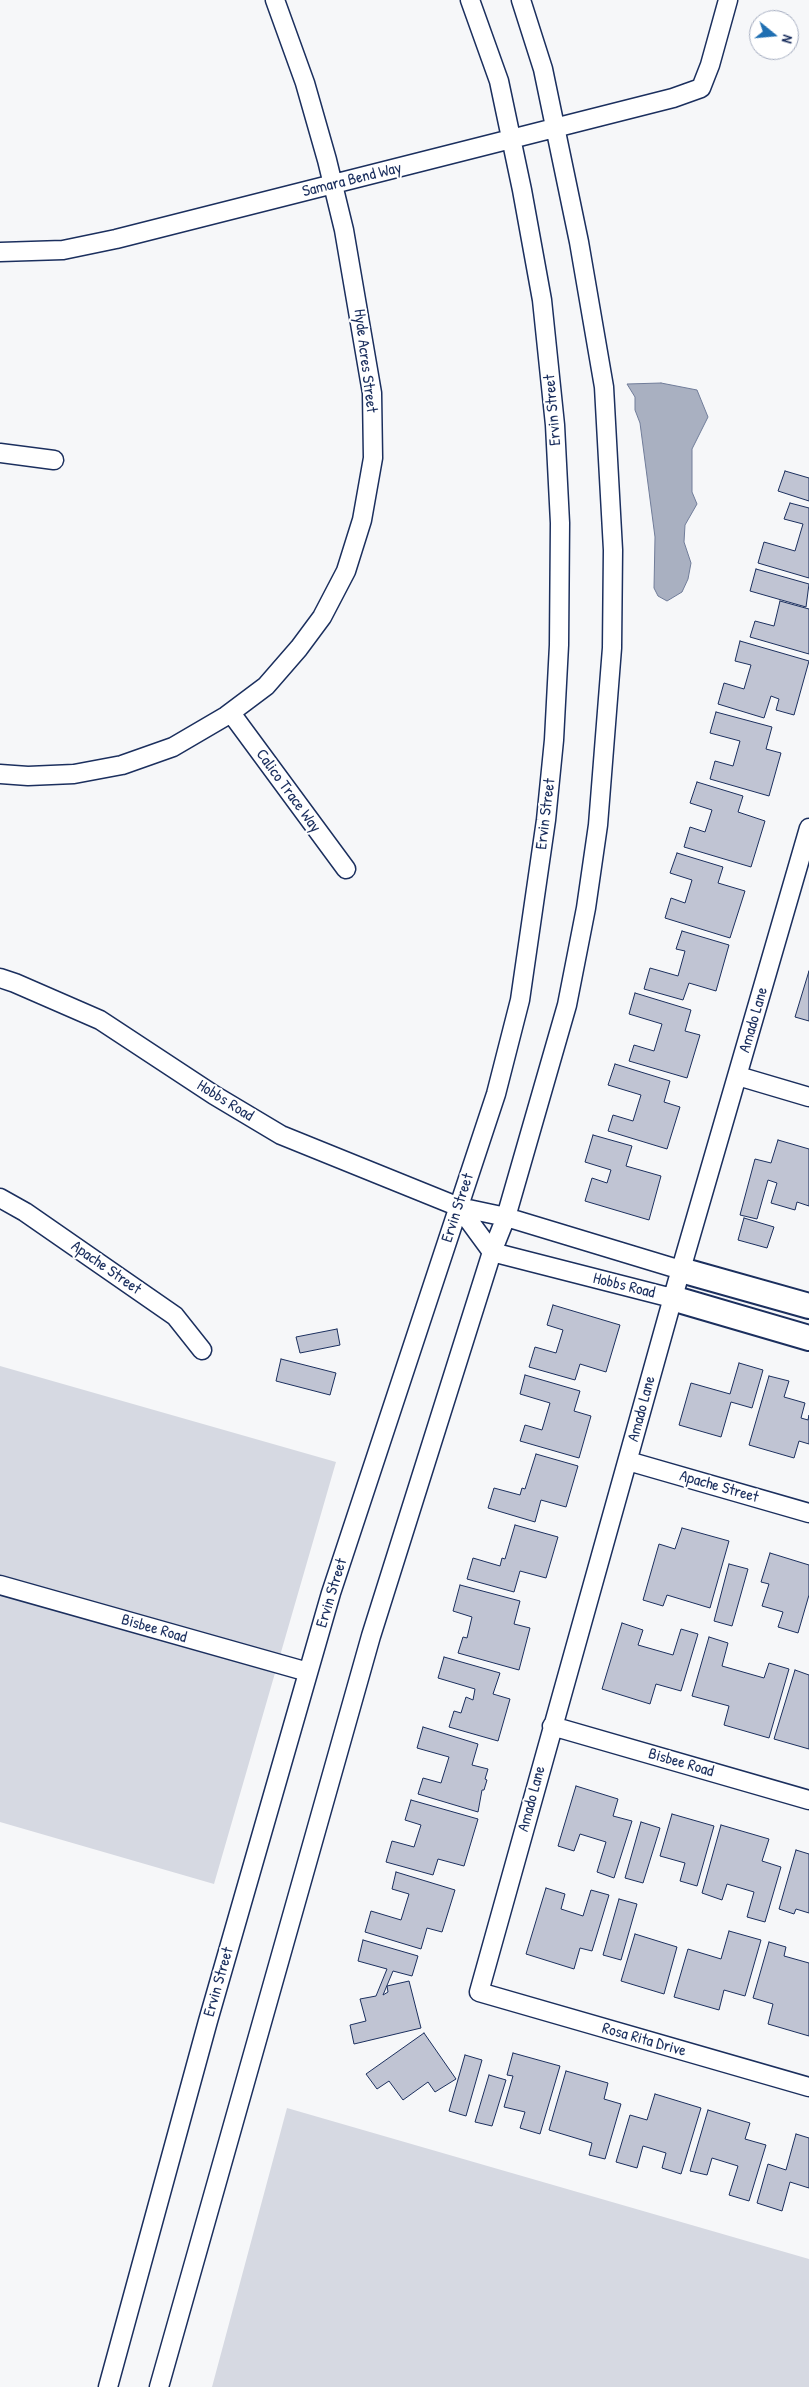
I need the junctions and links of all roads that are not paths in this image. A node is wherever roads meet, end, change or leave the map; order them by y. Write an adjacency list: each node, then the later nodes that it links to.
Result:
1 (275, 0): 7 (street, Hyde Acres Street)
2 (470, 0): 6 (street, Ervin Street)
3 (521, 0): 5 (street)
4 (728, 0): 5 (street, Samara Bend Way)
5 (556, 128): 6 (street, Samara Bend Way); 20 (street)
6 (511, 140): 7 (street, Samara Bend Way); 19 (street, Ervin Street)
7 (333, 185): 8 (street, Samara Bend Way); 11 (street, Hyde Acres Street)
8 (0, 252)
9 (0, 453): 10 (street)
10 (54, 460)
11 (231, 713): 12 (street, Hyde Acres Street); 14 (street, Calico Trace Way)
12 (0, 774)
13 (809, 828): 16 (street, Amado Lane)
14 (346, 869)
15 (0, 978): 19 (street, Hobbs Road)
16 (738, 1076): 17 (street); 22 (street, Amado Lane)
17 (809, 1097)
18 (0, 1198): 26 (street, Apache Street)
19 (459, 1207): 20 (street, Hobbs Road); 21 (street); 30 (street, Ervin Street)
20 (506, 1217): 21 (street); 22 (street, Hobbs Road)
21 (492, 1252): 23 (street, Hobbs Road); 36 (street)
22 (681, 1270): 23 (street, Amado Lane); 24 (street, Hobbs Road)
23 (672, 1298): 25 (street, Hobbs Road); 27 (street, Amado Lane)
24 (809, 1306)
25 (809, 1338)
26 (202, 1350)
27 (628, 1461): 28 (street, Apache Street); 31 (street, Amado Lane)
28 (809, 1513)
29 (0, 1585): 30 (street, Bisbee Road)
30 (308, 1672): 35 (street, Ervin Street)
31 (552, 1726): 32 (street, Bisbee Road); 33 (street, Amado Lane)
32 (809, 1800)
33 (478, 1992): 34 (street, Rosa Rita Drive)
34 (809, 2087)
35 (108, 2387)
36 (159, 2387)

